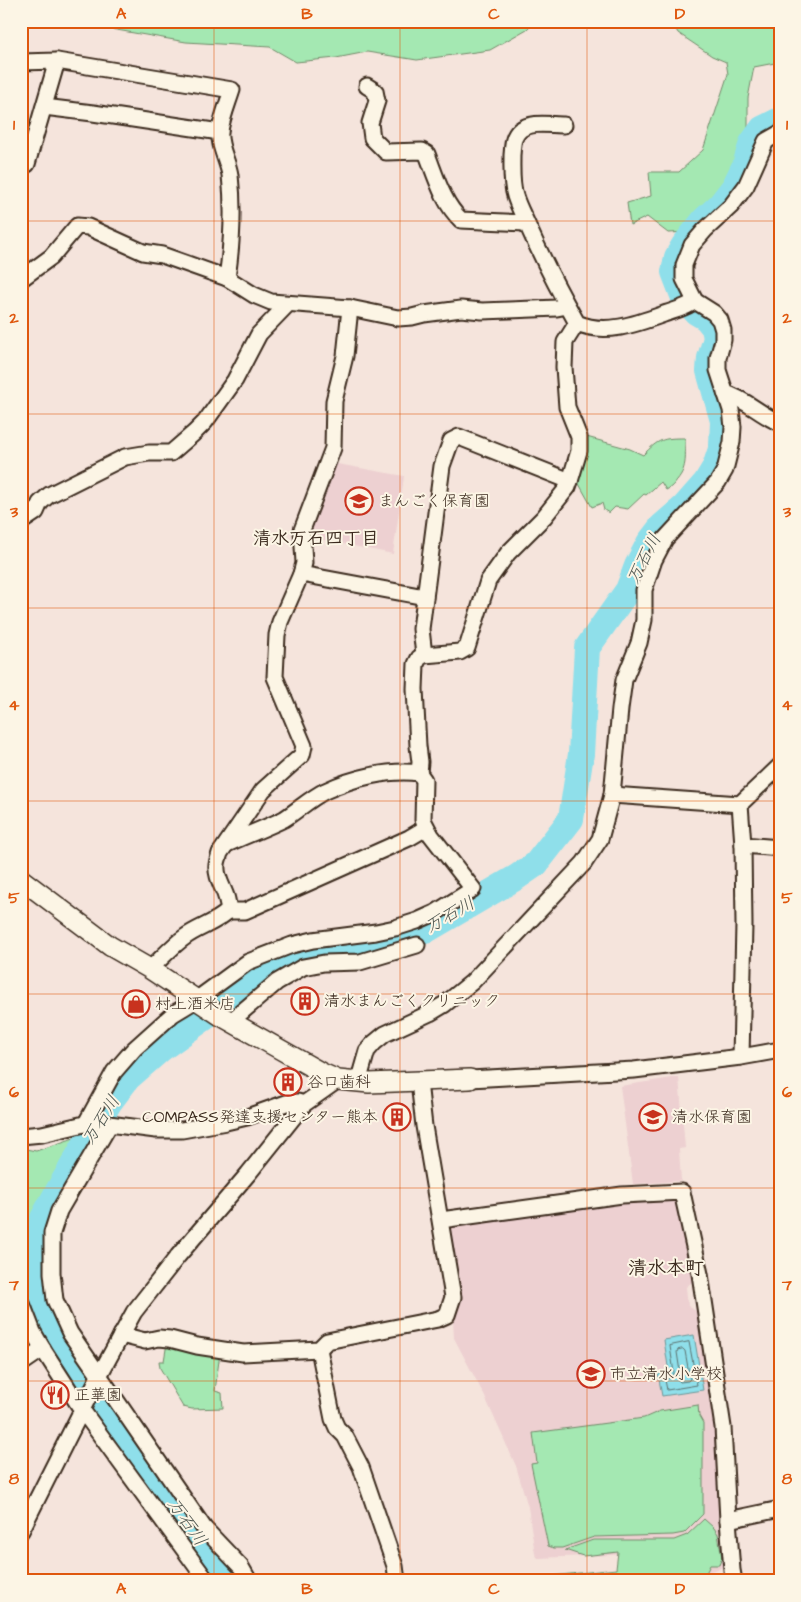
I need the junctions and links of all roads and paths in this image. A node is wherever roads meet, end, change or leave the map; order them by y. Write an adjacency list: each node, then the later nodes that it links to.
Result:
1 (57, 61): 2 (street); 4 (street); 6 (street)
2 (21, 62)
3 (367, 86): 9 (street)
4 (44, 107): 6 (street); 8 (street)
5 (564, 126): 9 (street)
6 (220, 132): 10 (street)
7 (780, 133): 13 (street)
8 (21, 165)
9 (526, 223): 14 (street)
10 (227, 278): 11 (street); 12 (street)
11 (21, 279)
12 (288, 304): 15 (street); 20 (street)
13 (690, 304): 16 (street); 17 (street)
14 (567, 306): 15 (street); 16 (street)
15 (350, 308): 21 (street)
16 (577, 323): 19 (street)
17 (725, 393): 18 (street); 26 (street)
18 (780, 424)
19 (570, 481): 22 (street); 23 (street)
20 (21, 522)
21 (302, 574): 22 (street); 29 (street)
22 (425, 597): 23 (street)
23 (424, 655): 25 (street)
24 (780, 766): 27 (street)
25 (419, 773): 28 (street); 29 (street)
26 (612, 795): 27 (street); 41 (street)
27 (740, 804): 30 (street)
28 (426, 828): 33 (street); 36 (street)
29 (227, 844): 33 (street)
30 (743, 845): 31 (street); 39 (street)
31 (780, 848)
32 (21, 879): 35 (street)
33 (228, 911): 35 (street)
34 (417, 945): 37 (street)
35 (150, 969): 36 (street)
36 (198, 1002): 37 (street); 44 (street)
37 (226, 1018): 41 (street)
38 (780, 1050): 39 (street)
39 (741, 1057): 40 (street)
40 (470, 1080): 42 (street)
41 (347, 1081): 42 (street); 43 (street)
42 (419, 1082): 46 (street)
43 (304, 1104): 44 (street); 48 (street)
44 (99, 1123): 45 (street); 52 (street)
45 (21, 1136)
46 (441, 1220): 50 (street); 55 (street)
47 (21, 1301): 49 (street)
48 (121, 1335): 50 (street); 52 (street)
49 (43, 1349): 51 (street); 53 (street)
50 (319, 1349): 59 (street)
51 (21, 1364)
52 (98, 1379): 53 (street); 58 (street)
53 (84, 1407): 56 (street); 57 (street)
54 (780, 1509): 55 (street)
55 (728, 1520): 60 (street)
56 (22, 1528)
57 (206, 1581)
58 (249, 1581)
59 (397, 1581)
60 (734, 1581)

